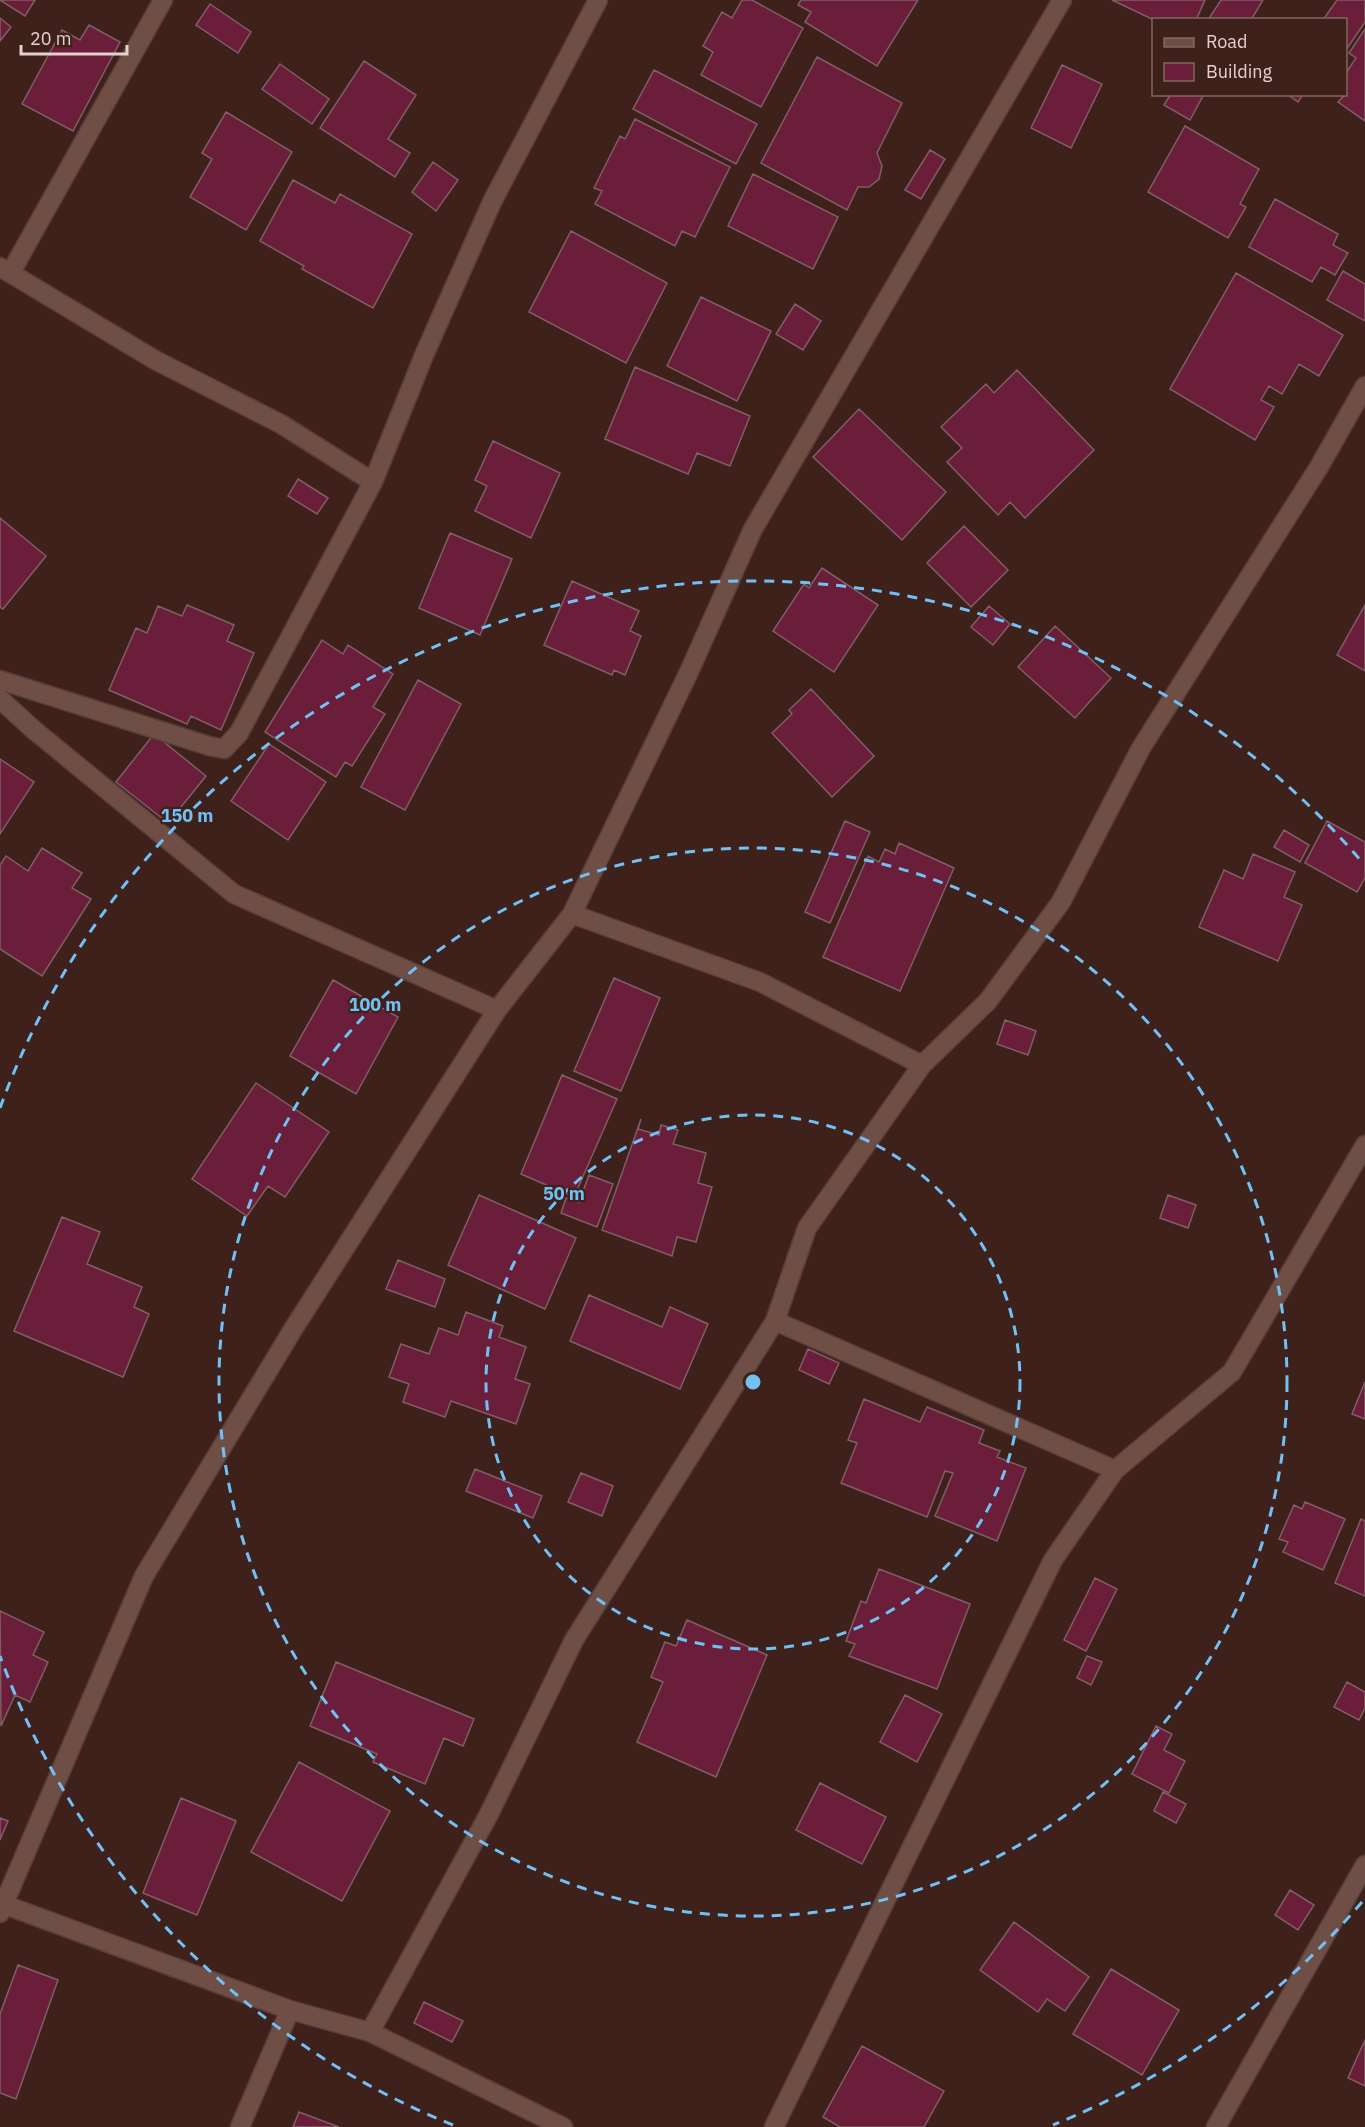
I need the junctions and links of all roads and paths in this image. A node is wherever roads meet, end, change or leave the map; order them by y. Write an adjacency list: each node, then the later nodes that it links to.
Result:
1 (163, 0): 4 (street)
2 (598, 0): 6 (street)
3 (1062, 0): 9 (street)
4 (6, 269): 6 (street)
5 (1365, 386): 11 (street)
6 (373, 482): 7 (street)
7 (0, 680)
8 (0, 699): 10 (street)
9 (572, 914): 10 (street); 11 (street)
10 (497, 1010): 16 (street)
11 (922, 1065): 13 (street)
12 (1365, 1145): 14 (street)
13 (775, 1321): 14 (street); 18 (street)
14 (1115, 1470): 21 (street)
15 (1365, 1865): 22 (street)
16 (1, 1907): 17 (street)
17 (290, 2010): 18 (street); 19 (street)
18 (370, 2032): 20 (street)
19 (240, 2127)
20 (563, 2127)
21 (774, 2127)
22 (1216, 2127)

